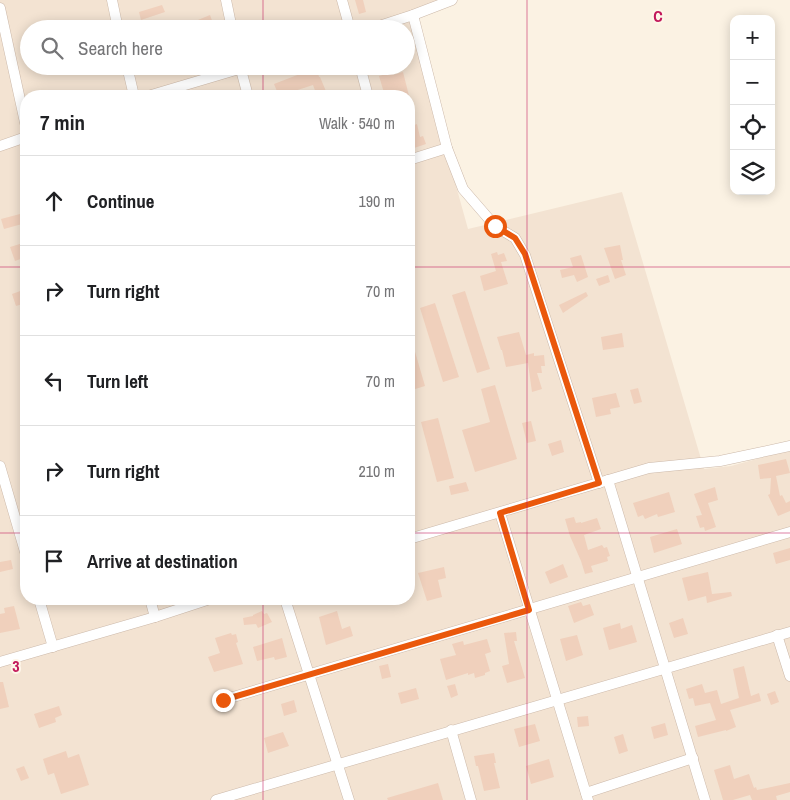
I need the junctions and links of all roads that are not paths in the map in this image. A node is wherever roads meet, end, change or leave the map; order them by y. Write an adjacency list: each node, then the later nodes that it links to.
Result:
1 (112, 0): 7 (street)
2 (226, 0): 8 (street)
3 (342, 0): 9 (street)
4 (452, 0): 6 (street)
5 (0, 8): 21 (street)
6 (413, 15): 10 (street); 11 (street)
7 (116, 20)
8 (230, 20)
9 (348, 20)
10 (398, 20)
11 (414, 20)
12 (415, 23): 24 (street)
13 (129, 75): 17 (street)
14 (217, 75): 18 (street)
15 (244, 75): 19 (street)
16 (362, 75): 20 (street)
17 (133, 90)
18 (168, 90)
19 (247, 90)
20 (366, 90)
21 (20, 100)
22 (20, 139): 23 (street)
23 (0, 146)
24 (447, 148): 25 (street); 28 (street)
25 (415, 158)
26 (790, 446): 28 (street)
27 (0, 466): 31 (street)
28 (603, 482): 29 (street); 33 (street)
29 (500, 513): 32 (street); 38 (street)
30 (790, 532): 33 (street)
31 (20, 534)
32 (415, 537)
33 (637, 578): 38 (street); 44 (street)
34 (41, 605): 42 (street)
35 (152, 605): 39 (street)
36 (192, 605): 39 (street)
37 (287, 605): 45 (street)
38 (529, 610): 45 (street); 48 (street)
39 (155, 617): 42 (street)
40 (790, 632): 41 (street)
41 (777, 635): 44 (street); 46 (street)
42 (53, 647): 43 (street)
43 (0, 662)
44 (666, 668): 48 (street); 50 (street)
45 (309, 676): 47 (street); 51 (street)
46 (790, 676)
47 (223, 700)
48 (557, 700): 49 (street); 52 (street)
49 (451, 730): 51 (street); 56 (street)
50 (693, 758): 52 (street); 57 (street)
51 (336, 764): 53 (street); 55 (street)
52 (587, 797)
53 (230, 798): 54 (street)
54 (216, 800)
55 (349, 800)
56 (471, 800)
57 (705, 800)

